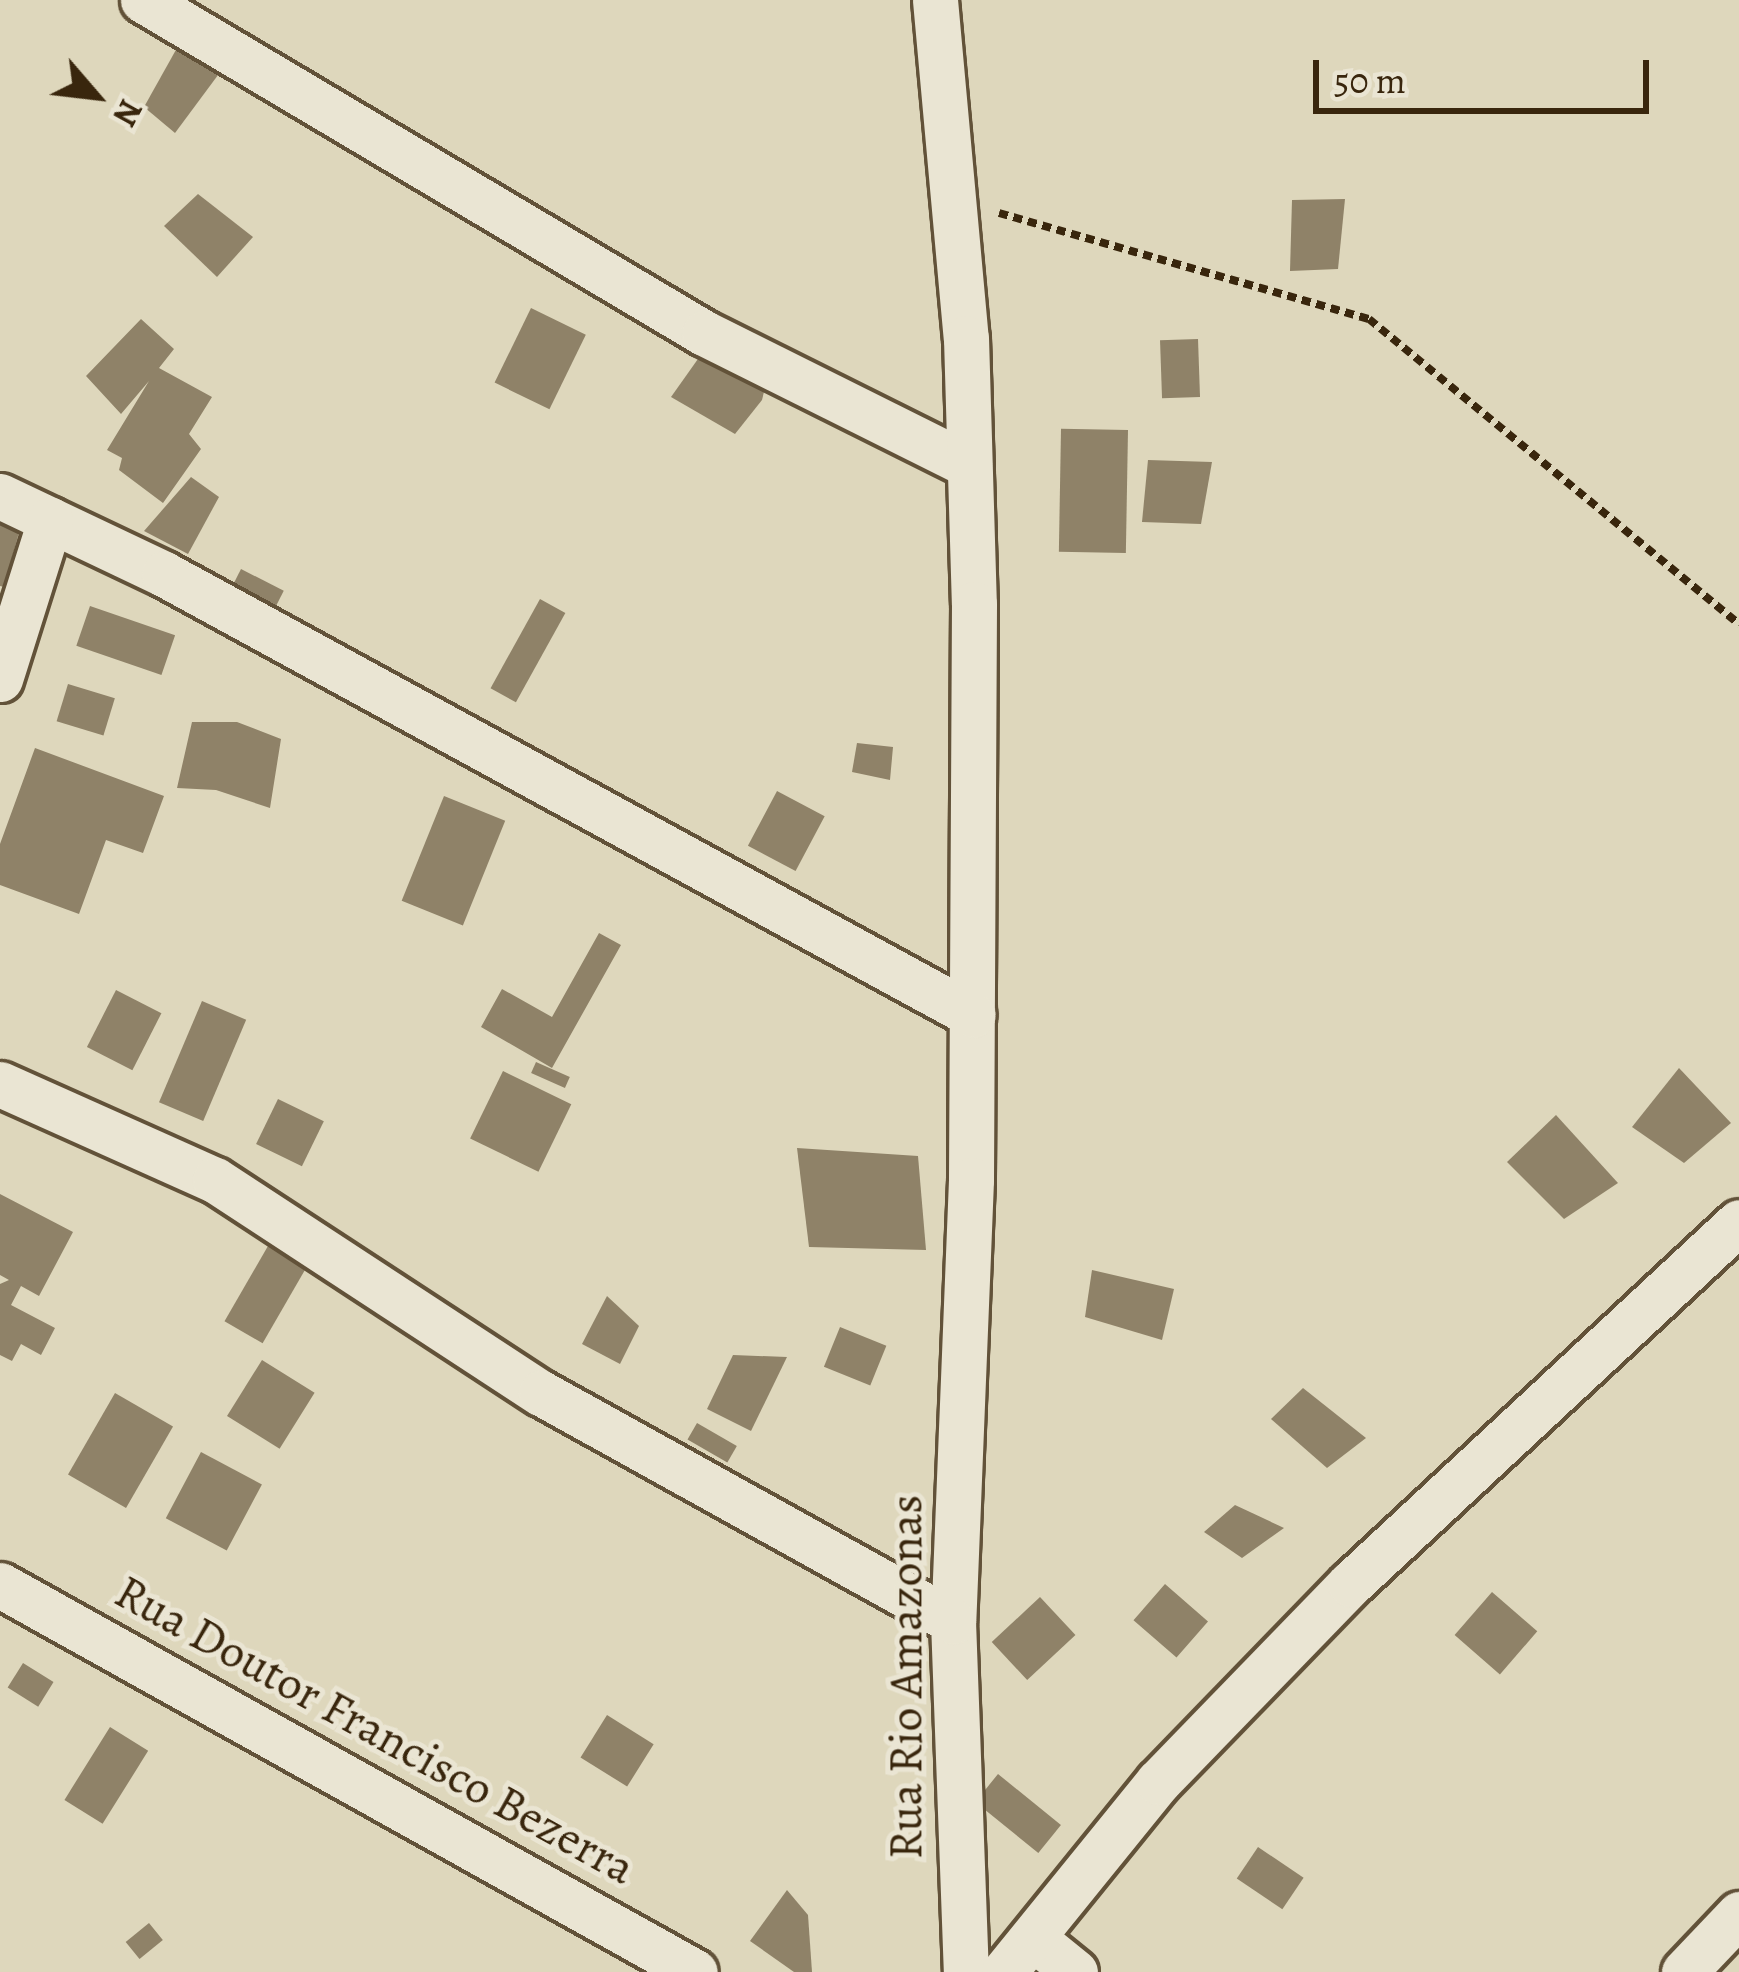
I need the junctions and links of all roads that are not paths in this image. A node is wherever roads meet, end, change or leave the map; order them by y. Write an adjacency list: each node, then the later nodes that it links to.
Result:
1 (143, 0): 3 (street)
2 (935, 0): 3 (street, Rua Rio Amazonas)
3 (969, 465): 7 (street, Rua Rio Amazonas)
4 (0, 496): 5 (street)
5 (50, 520): 6 (street); 7 (street)
6 (0, 680)
7 (973, 1015): 11 (street, Rua Rio Amazonas)
8 (0, 1084): 11 (street)
9 (1739, 1222): 13 (street)
10 (0, 1586): 14 (street, Rua Doutor Francisco Bezerra)
11 (953, 1622): 15 (street, Rua Rio Amazonas)
12 (1739, 1914): 18 (street)
13 (1033, 1937): 16 (street); 17 (street)
14 (695, 1972)
15 (966, 1972)
16 (1004, 1972)
17 (1075, 1972)
18 (1684, 1972)

